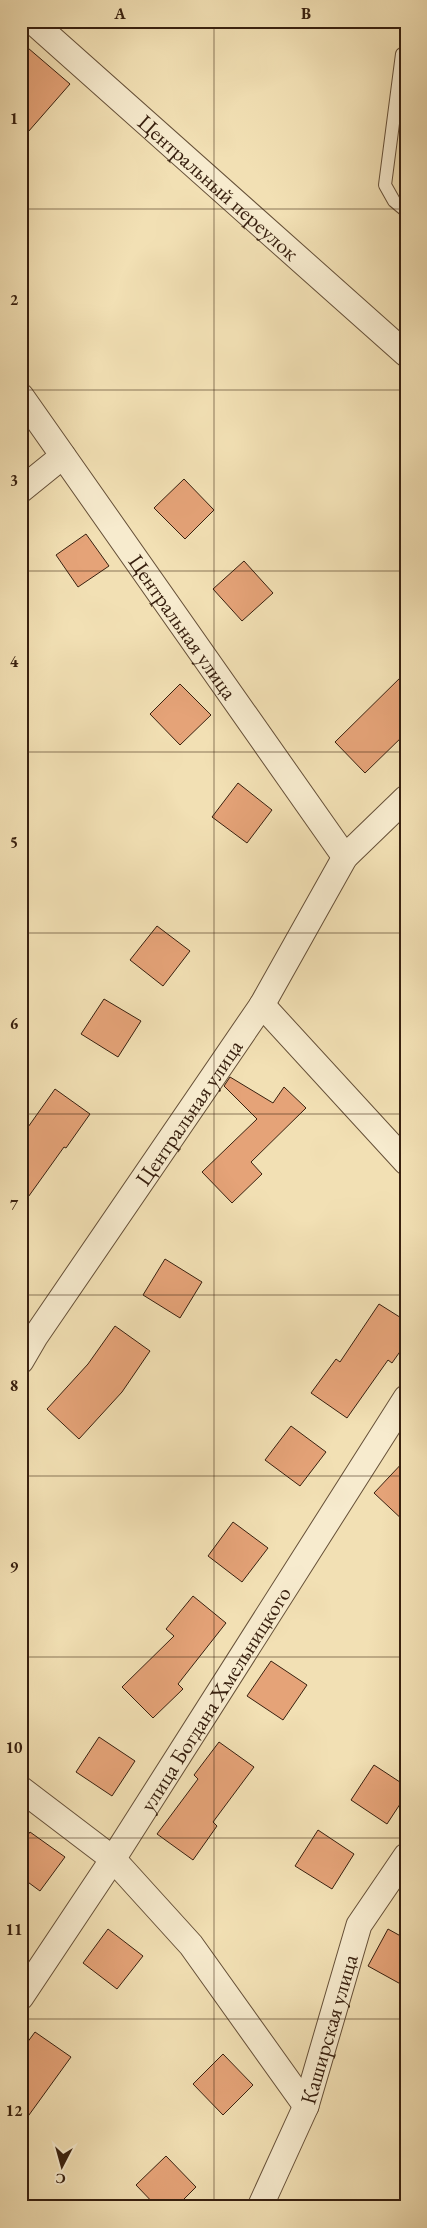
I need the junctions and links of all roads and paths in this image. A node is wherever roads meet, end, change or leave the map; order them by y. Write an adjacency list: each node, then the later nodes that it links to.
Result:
1 (32, 21): 4 (street, Центральный переулок)
2 (406, 52): 3 (lane)
3 (406, 210)
4 (406, 354)
5 (21, 396): 6 (street, Центральная улица)
6 (63, 456): 7 (street); 9 (street, Центральная улица)
7 (21, 490)
8 (406, 798): 9 (street, Центральная улица)
9 (345, 857): 10 (street, Центральная улица)
10 (262, 1005): 11 (street); 12 (street, Центральная улица)
11 (406, 1162)
12 (28, 1330): 13 (street, Центральная улица)
13 (21, 1361)
14 (406, 1398): 17 (street, улица Богдана Хмельницкого)
15 (21, 1789): 17 (street)
16 (406, 1856): 19 (street, Каширская улица)
17 (113, 1859): 18 (street, улица Богдана Хмельницкого); 19 (street)
18 (21, 1997)
19 (306, 2106): 20 (street, Каширская улица)
20 (260, 2207)

